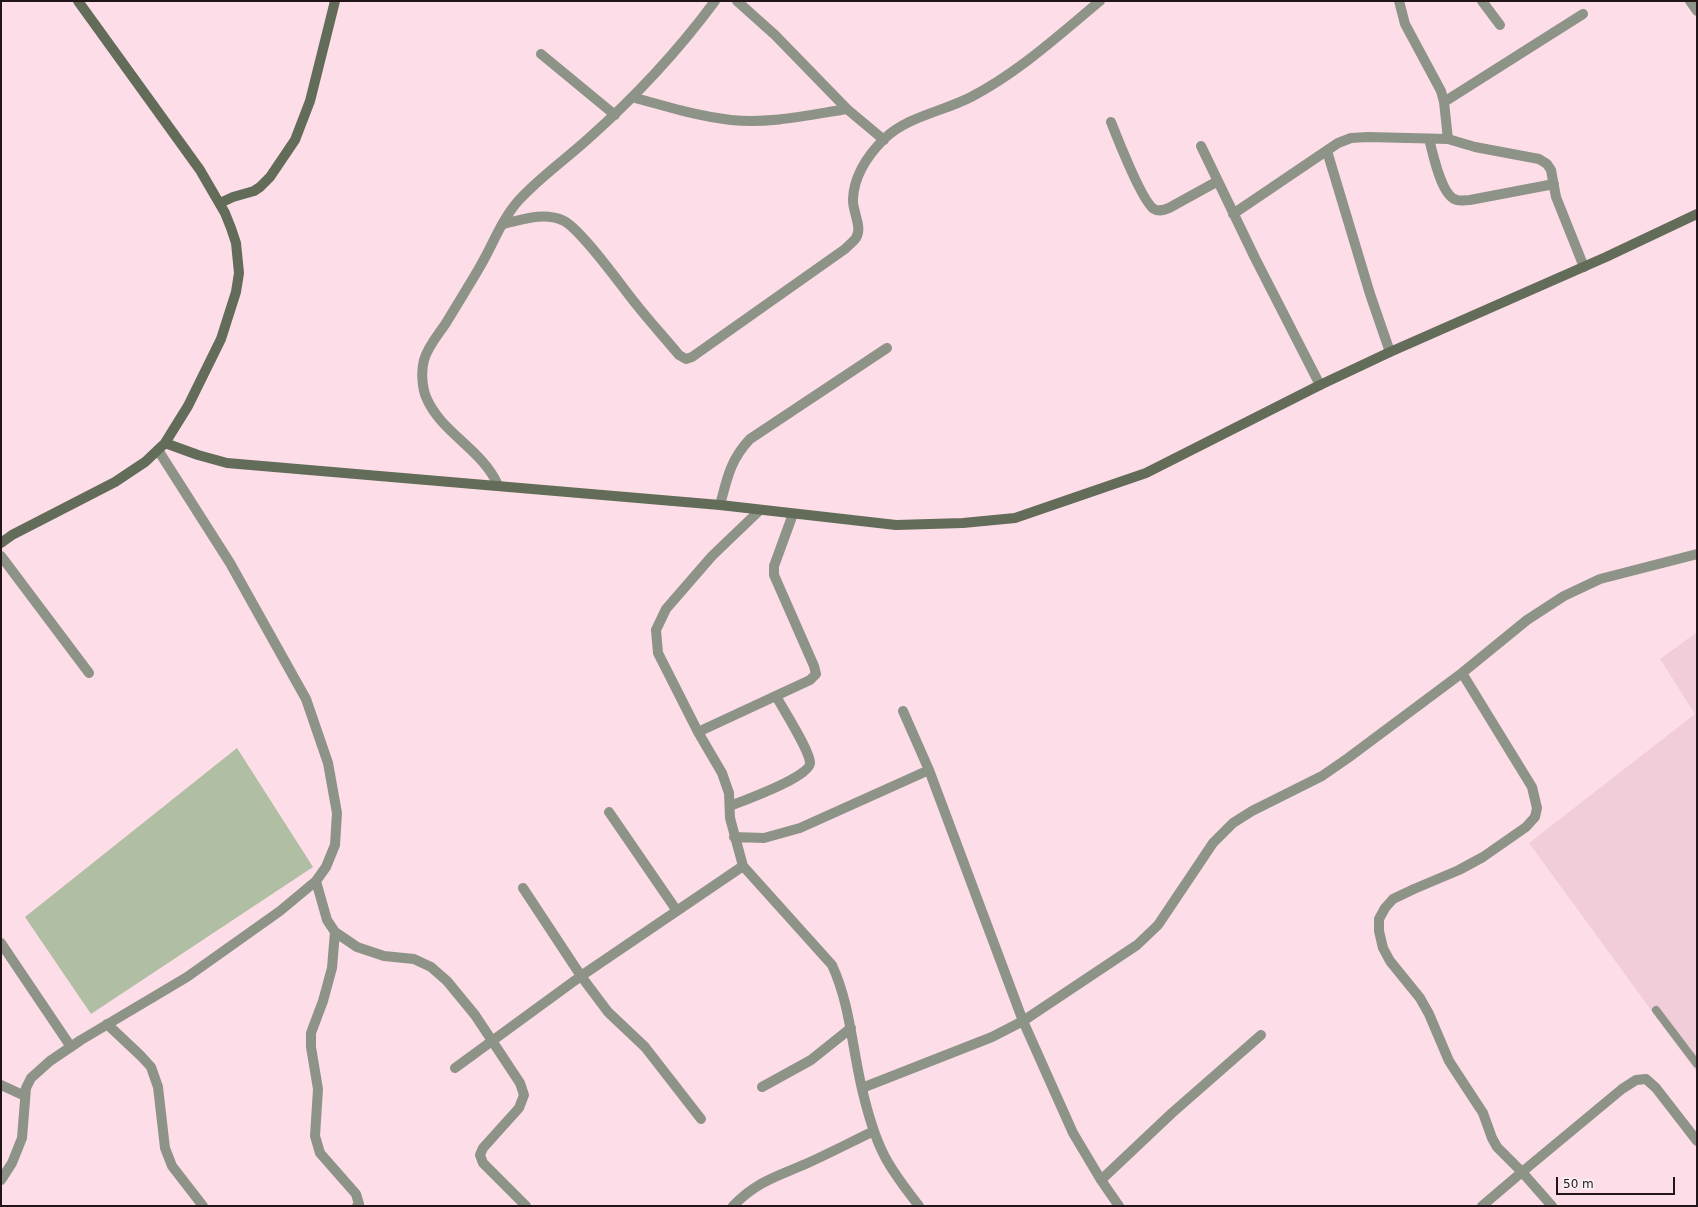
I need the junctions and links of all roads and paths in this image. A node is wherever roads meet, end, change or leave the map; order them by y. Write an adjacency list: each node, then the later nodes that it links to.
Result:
1 (78, 1): 25 (street)
2 (335, 1): 25 (street)
3 (715, 1): 13 (street)
4 (737, 1): 15 (street)
5 (1100, 1): 20 (street)
6 (1399, 1): 14 (street)
7 (1482, 1): 11 (street)
8 (1690, 1): 9 (street)
9 (1697, 12)
10 (1583, 14): 14 (street)
11 (1500, 25)
12 (541, 54): 16 (street)
13 (632, 97): 15 (street); 16 (street)
14 (1444, 102): 19 (street)
15 (847, 109): 20 (street)
16 (615, 115): 28 (street)
17 (1111, 122): 23 (street)
18 (1429, 139): 19 (street); 22 (street); 24 (street)
19 (1448, 139): 24 (street)
20 (884, 140): 28 (street)
21 (1201, 146): 23 (street)
22 (1327, 151): 26 (street); 31 (street)
23 (1218, 181): 26 (street)
24 (1554, 184): 29 (street)
25 (220, 204): 33 (street)
26 (1233, 214): 32 (street)
27 (1697, 214): 29 (street)
28 (503, 224): 34 (street)
29 (1584, 267): 31 (street)
30 (887, 348): 35 (street)
31 (1390, 352): 32 (street)
32 (1320, 386): 37 (street)
33 (162, 447): 34 (street); 38 (street); 51 (street)
34 (498, 485): 35 (street)
35 (720, 505): 36 (street)
36 (760, 510): 37 (street); 45 (street)
37 (793, 514): 43 (street)
38 (1, 543)
39 (1697, 554): 41 (street)
40 (1, 556): 42 (street)
41 (1462, 672): 58 (street); 73 (street)
42 (89, 673)
43 (776, 696): 45 (street); 47 (street)
44 (903, 711): 46 (street)
45 (698, 732): 47 (street)
46 (929, 770): 49 (street); 58 (street)
47 (730, 806): 49 (street)
48 (609, 812): 53 (street)
49 (734, 837): 50 (street)
50 (743, 866): 53 (street); 60 (street)
51 (316, 881): 54 (street); 59 (street)
52 (523, 888): 56 (street)
53 (677, 911): 56 (street)
54 (335, 932): 62 (street); 77 (street)
55 (1, 943): 63 (street)
56 (581, 976): 62 (street); 70 (street)
57 (1656, 1010): 64 (lane)
58 (1022, 1022): 68 (street); 75 (street)
59 (107, 1024): 63 (street); 76 (street)
60 (851, 1028): 67 (street); 68 (street)
61 (1261, 1035): 75 (street)
62 (491, 1041): 65 (street); 78 (street)
63 (71, 1047): 69 (street)
64 (1697, 1064)
65 (455, 1068)
66 (1, 1085): 69 (street)
67 (762, 1087)
68 (862, 1088): 71 (street)
69 (25, 1096): 74 (street)
70 (701, 1119)
71 (874, 1131): 79 (street); 80 (street)
72 (1697, 1141): 73 (street)
73 (1522, 1172): 82 (street); 83 (street)
74 (1, 1180)
75 (1101, 1180): 81 (street)
76 (203, 1206)
77 (359, 1206)
78 (526, 1206)
79 (733, 1206)
80 (919, 1206)
81 (1119, 1206)
82 (1482, 1206)
83 (1552, 1206)

